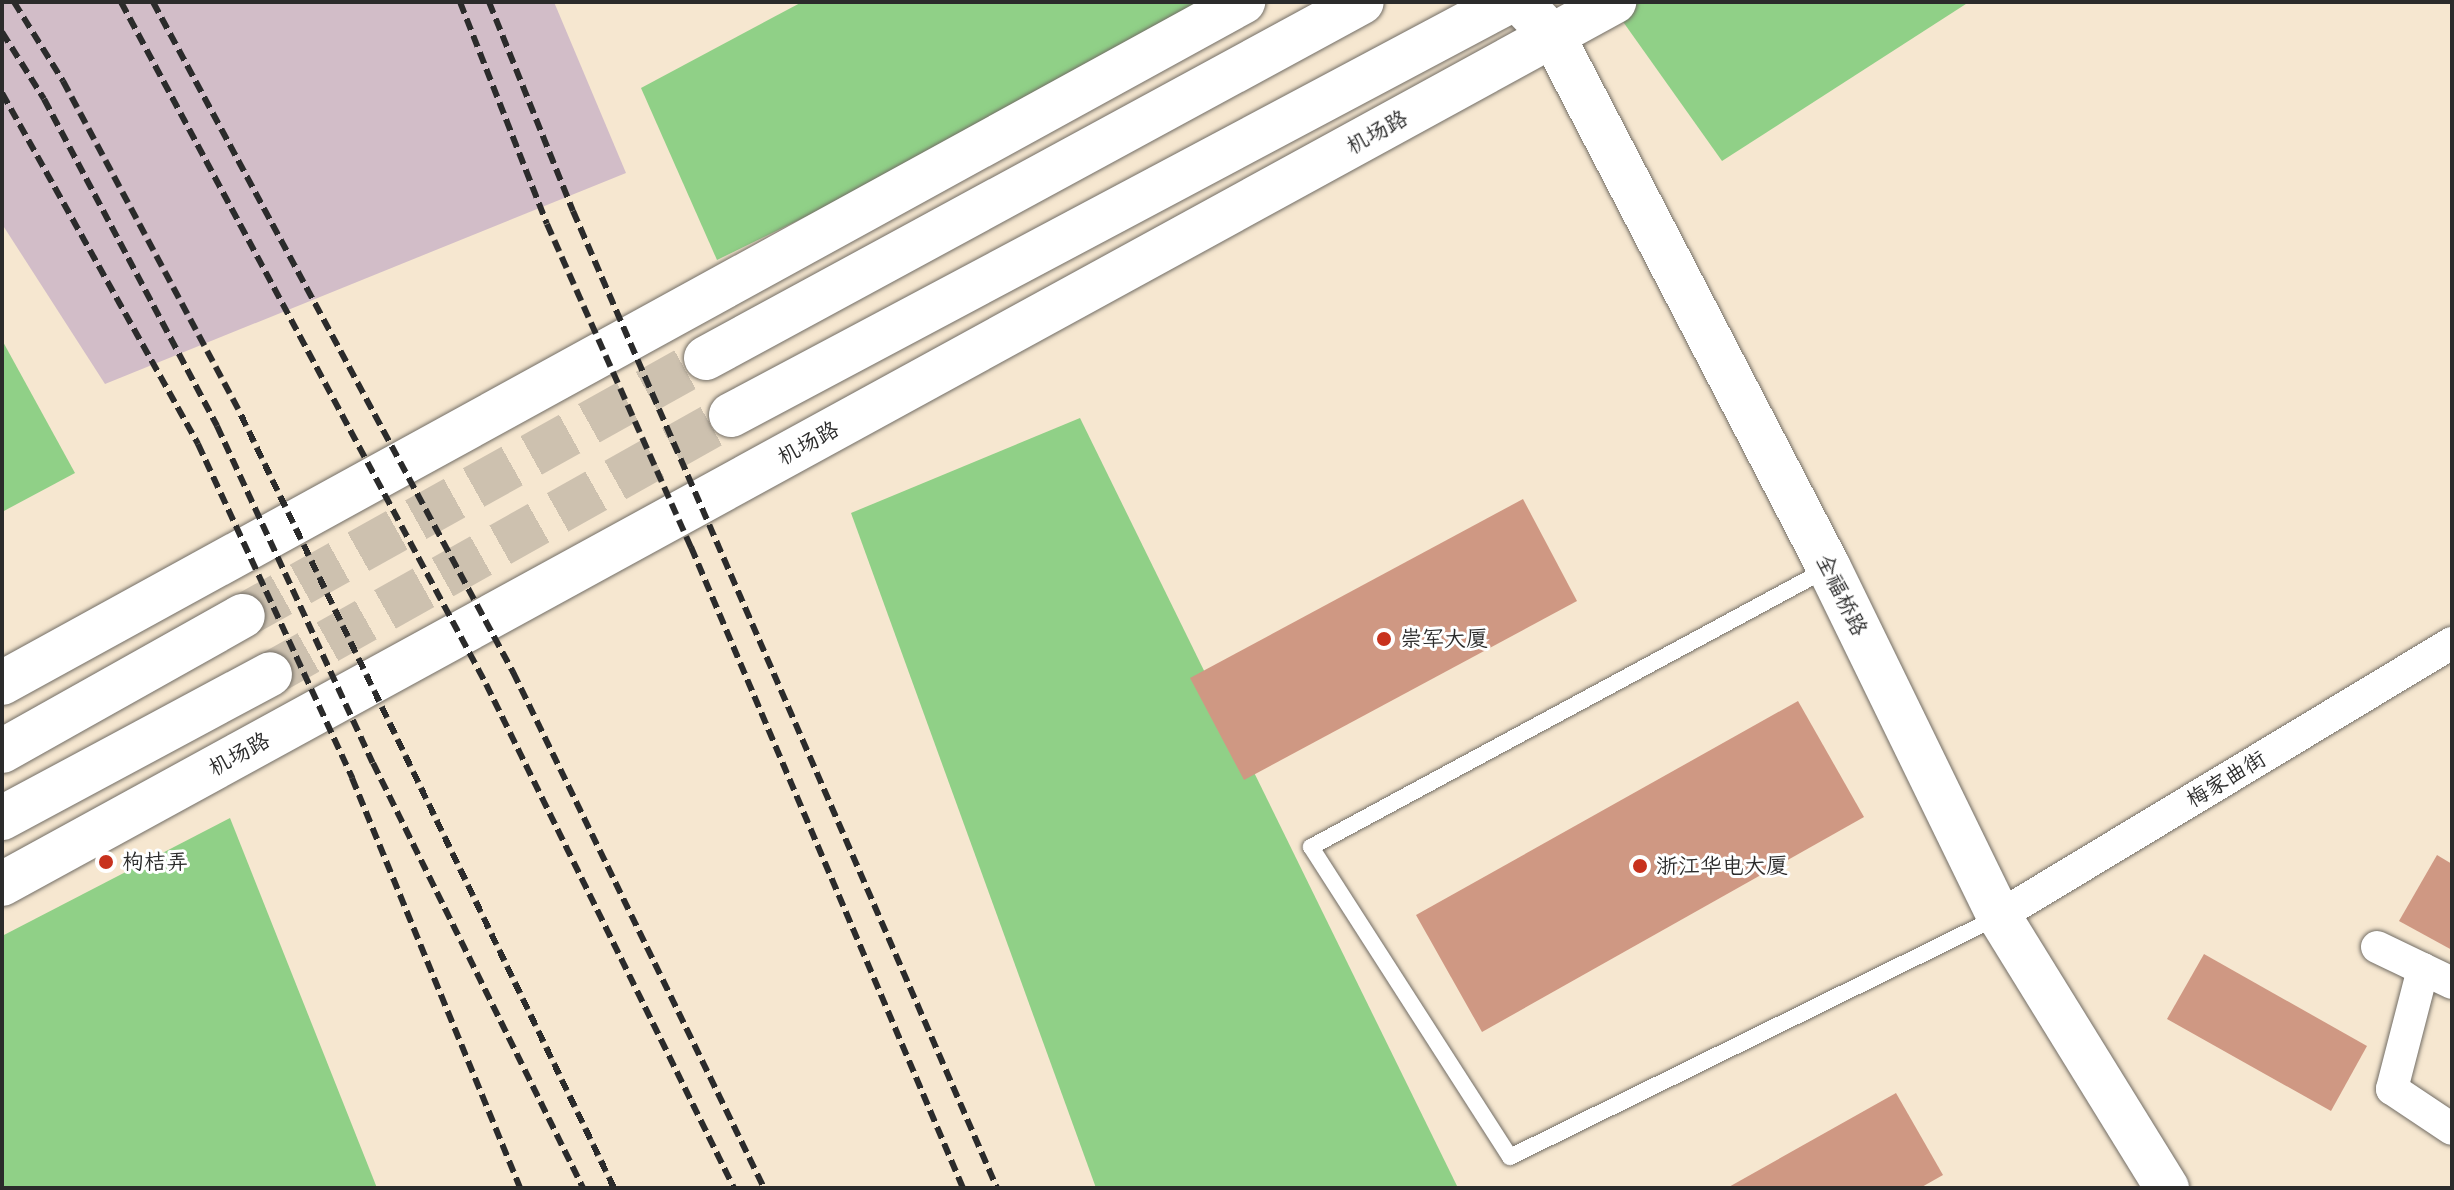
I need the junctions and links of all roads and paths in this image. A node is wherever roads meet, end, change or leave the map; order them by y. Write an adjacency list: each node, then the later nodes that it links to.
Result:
1 (1243, 2): 13 (main road)
2 (1362, 2): 7 (main road)
3 (1508, 2): 8 (main road)
4 (1520, 2): 6 (main road, 全福桥路)
5 (1614, 2): 6 (main road, 机场路)
6 (1553, 36): 9 (main road, 全福桥路); 16 (main road, 机场路)
7 (706, 358)
8 (731, 415)
9 (1829, 568): 17 (main road, 全福桥路); 17 (lane)
10 (243, 616): 14 (main road)
11 (2452, 643): 17 (street, 梅家曲街)
12 (270, 674): 15 (main road)
13 (2, 683)
14 (2, 751)
15 (2, 818)
16 (2, 884)
17 (1999, 916): 21 (main road, 全福桥路)
18 (2377, 947): 19 (street)
19 (2438, 976): 20 (street)
20 (2452, 1129)
21 (2167, 1188)

